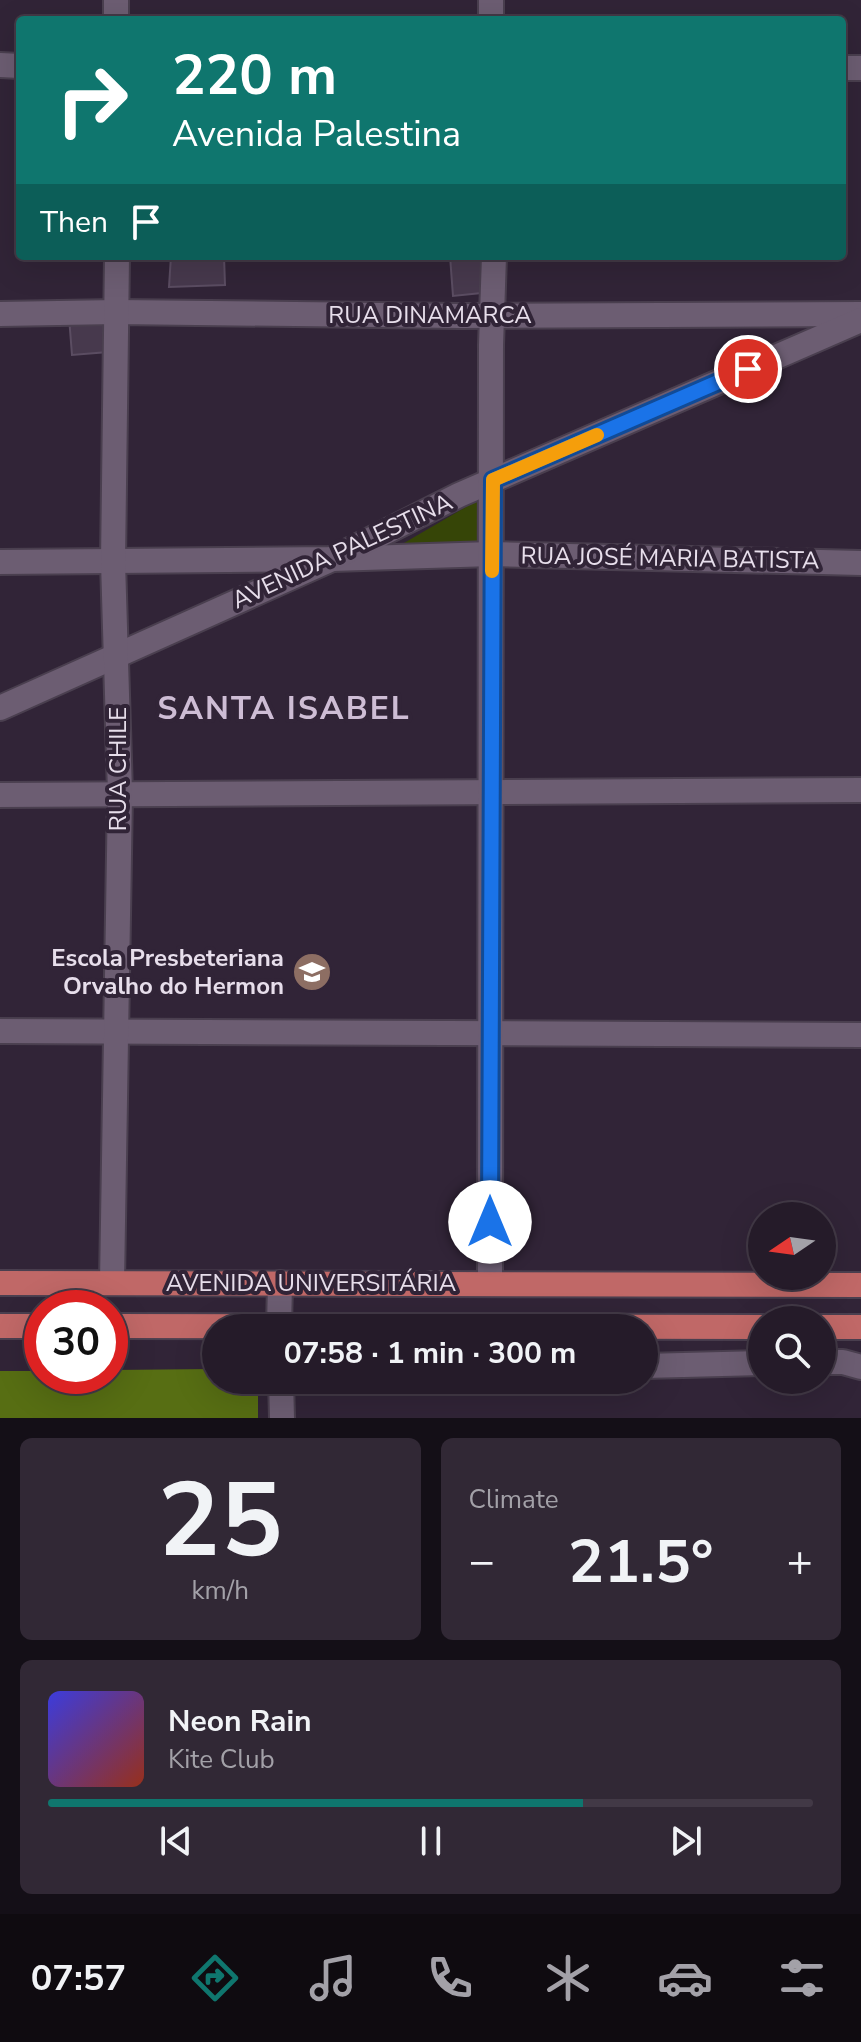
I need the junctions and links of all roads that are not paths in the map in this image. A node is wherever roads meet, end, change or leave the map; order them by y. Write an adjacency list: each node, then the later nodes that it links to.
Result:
1 (117, 260): 3 (street, RUA CHILE)
2 (494, 260): 5 (street)
3 (117, 312): 4 (street, RUA DINAMARCA); 5 (street, RUA DINAMARCA); 11 (street, RUA CHILE)
4 (0, 314)
5 (491, 316): 6 (street, RUA DINAMARCA); 7 (street)
6 (861, 317): 7 (street, AVENIDA PALESTINA)
7 (493, 480): 8 (street); 9 (street, AVENIDA PALESTINA)
8 (492, 554): 9 (street, RUA JOSÉ MARIA BATISTA); 12 (street, RUA JOSÉ MARIA BATISTA); 16 (street)
9 (332, 559): 11 (street, RUA JOSÉ MARIA BATISTA); 13 (street, AVENIDA PALESTINA)
10 (0, 562): 11 (street, RUA JOSÉ MARIA BATISTA)
11 (113, 562): 13 (street, RUA CHILE)
12 (861, 563)
13 (117, 654): 14 (street, AVENIDA PALESTINA); 17 (street, RUA CHILE)
14 (0, 708)
15 (861, 790): 16 (street)
16 (491, 792): 17 (street); 21 (street)
17 (120, 793): 18 (street); 19 (street, RUA CHILE)
18 (0, 795)
19 (116, 1030): 20 (street); 21 (street); 24 (street, RUA CHILE)
20 (0, 1031)
21 (491, 1035): 22 (street); 26 (street)
22 (861, 1035)
23 (0, 1283): 24 (main road, AVENIDA UNIVERSITÁRIA)
24 (112, 1283): 25 (main road, AVENIDA UNIVERSITÁRIA)
25 (280, 1283): 26 (main road, AVENIDA UNIVERSITÁRIA); 28 (street)
26 (490, 1284): 27 (main road, AVENIDA UNIVERSITÁRIA)
27 (861, 1285)
28 (279, 1314)
29 (0, 1326): 30 (main road)
30 (24, 1326)
31 (128, 1326): 32 (main road, AVENIDA UNIVERSITÁRIA)
32 (202, 1327)
33 (658, 1327): 34 (main road, AVENIDA UNIVERSITÁRIA)
34 (748, 1327)
35 (836, 1327): 36 (main road)
36 (861, 1327)
37 (836, 1362): 40 (street)
38 (748, 1363): 39 (street)
39 (658, 1366)
40 (861, 1367)
41 (281, 1394): 42 (street)
42 (282, 1418)

